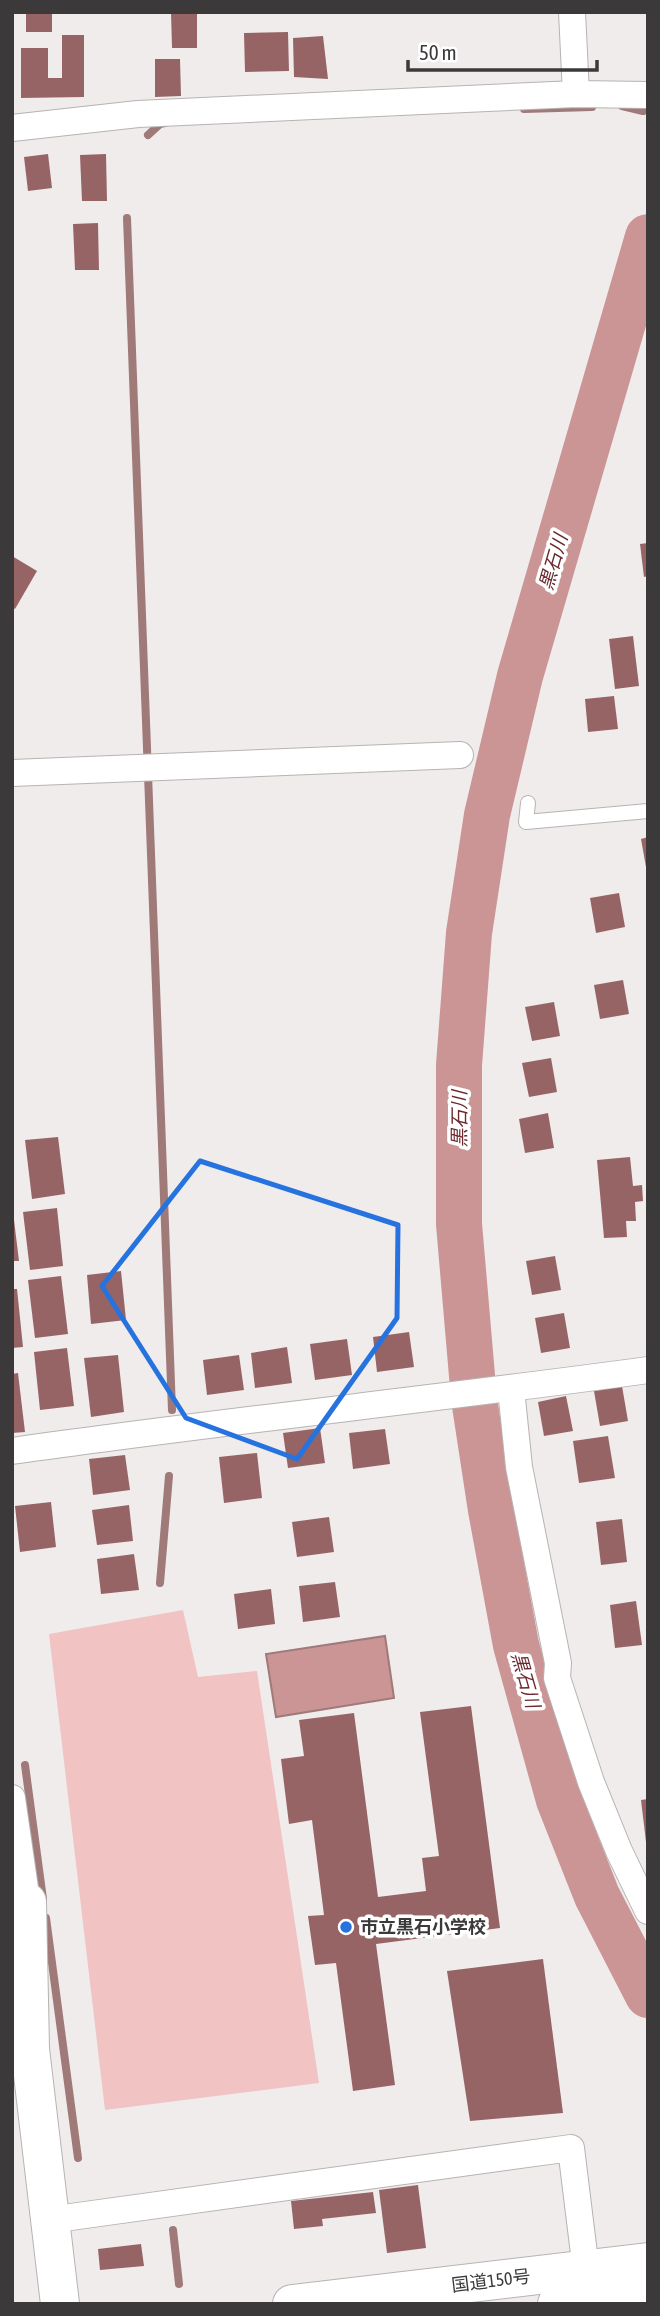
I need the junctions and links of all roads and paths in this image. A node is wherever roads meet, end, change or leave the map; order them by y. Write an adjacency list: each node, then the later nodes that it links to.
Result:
1 (572, 12): 2 (street)
2 (576, 94): 3 (street); 4 (street)
3 (644, 95)
4 (12, 128)
5 (460, 755): 6 (street)
6 (12, 773)
7 (527, 803): 8 (lane)
8 (648, 811)
9 (648, 1370): 10 (street)
10 (506, 1389): 11 (street); 14 (street)
11 (12, 1451)
12 (12, 1798): 13 (street)
13 (27, 1902): 15 (main road)
14 (648, 1911)
15 (50, 2220): 17 (street); 19 (main road)
16 (648, 2262): 17 (main road, 国道150号)
17 (582, 2294): 18 (main road, 国道150号); 20 (main road, 国道150号)
18 (648, 2294)
19 (60, 2304)
20 (292, 2304)

